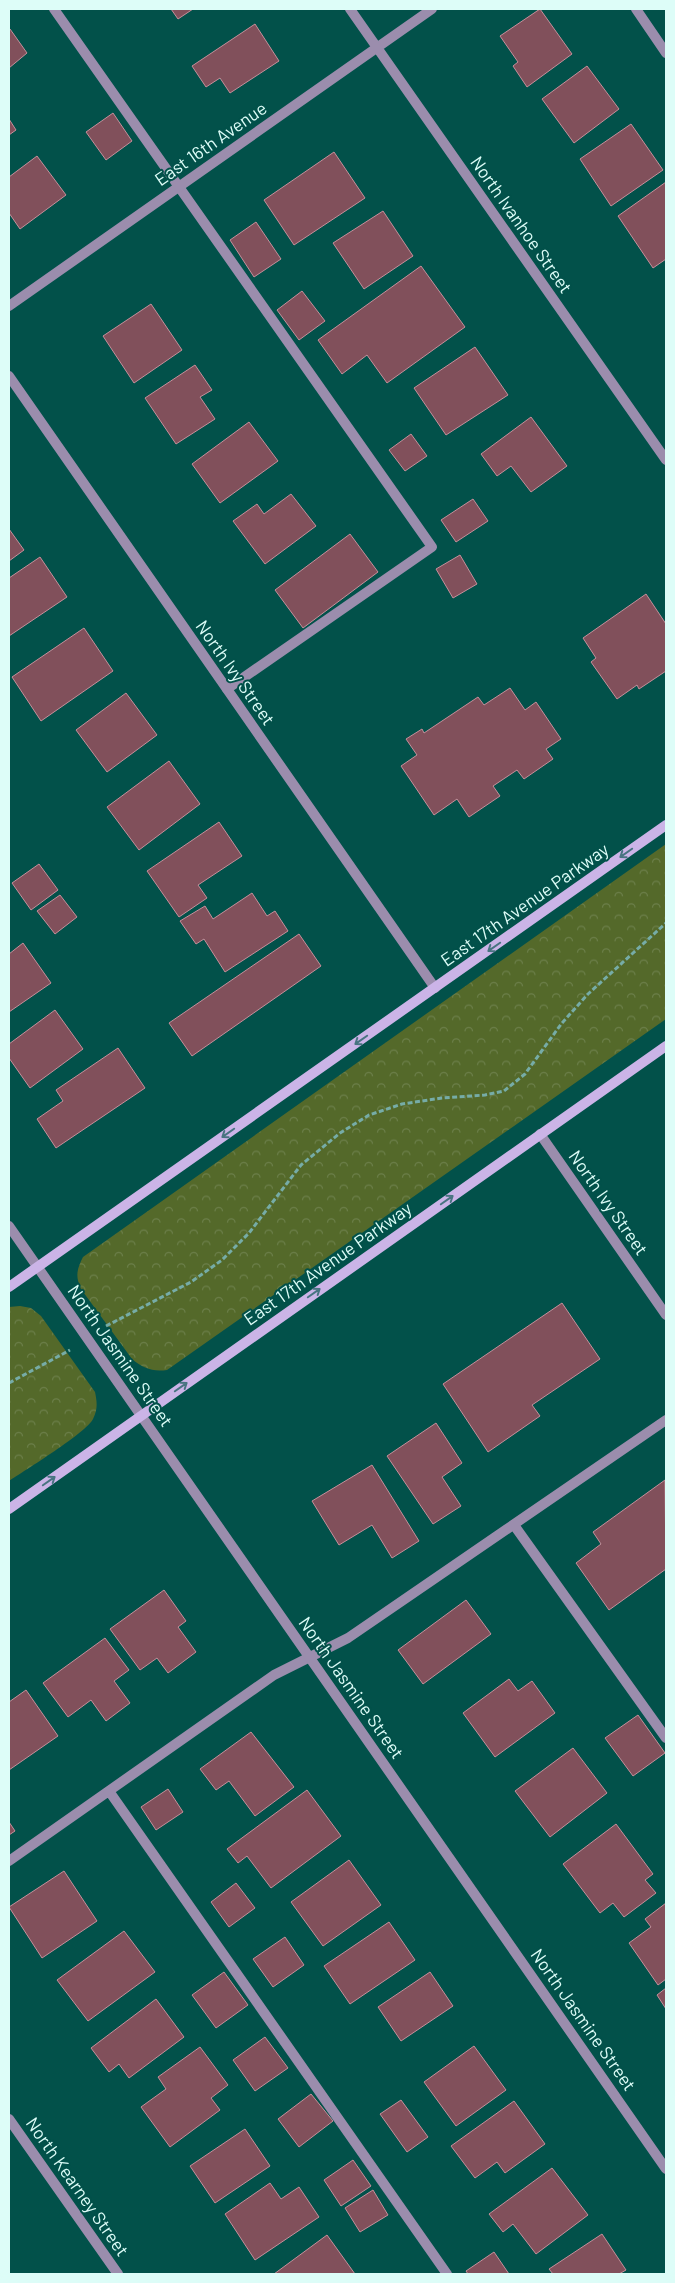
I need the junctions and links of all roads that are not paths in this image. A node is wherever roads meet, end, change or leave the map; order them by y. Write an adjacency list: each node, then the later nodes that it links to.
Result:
1 (54, 9): 7 (street)
2 (350, 9): 5 (street, North Ivanhoe Street)
3 (432, 9): 5 (street, East 16th Avenue)
4 (636, 9): 6 (street)
5 (376, 48): 7 (street, East 16th Avenue); 10 (street, North Ivanhoe Street)
6 (666, 53)
7 (180, 186): 8 (street, East 16th Avenue); 11 (street)
8 (9, 306)
9 (9, 376): 11 (street, North Ivy Street)
10 (666, 460)
11 (226, 689): 13 (street, North Ivy Street)
12 (666, 825): 13 (main road, East 17th Avenue Parkway, one-way to 13)
13 (435, 988): 17 (main road, East 17th Avenue Parkway, one-way to 17)
14 (666, 1046): 15 (main road, East 17th Avenue Parkway)
15 (540, 1134): 19 (street, North Ivy Street); 20 (main road, East 17th Avenue Parkway, one-way to 15)
16 (9, 1226): 17 (street, North Jasmine Street)
17 (38, 1266): 18 (main road, East 17th Avenue Parkway); 20 (street, North Jasmine Street)
18 (9, 1287)
19 (666, 1315)
20 (142, 1415): 22 (main road, East 17th Avenue Parkway, one-way to 20); 24 (street, North Jasmine Street)
21 (666, 1420): 23 (street)
22 (9, 1509)
23 (514, 1525): 24 (street); 25 (street)
24 (310, 1657): 26 (street); 29 (street, North Jasmine Street)
25 (666, 1738)
26 (108, 1791): 27 (street); 31 (street)
27 (9, 1861)
28 (9, 2119): 30 (street, North Kearney Street)
29 (666, 2169)
30 (118, 2274)
31 (447, 2274)

